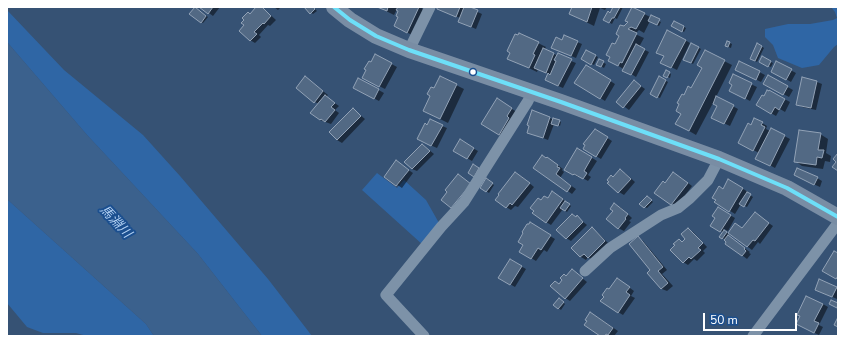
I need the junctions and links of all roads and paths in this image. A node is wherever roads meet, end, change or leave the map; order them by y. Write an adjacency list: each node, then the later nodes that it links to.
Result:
1 (334, 7): 3 (street)
2 (430, 7): 3 (street)
3 (409, 50): 4 (street)
4 (532, 92): 5 (street); 9 (street)
5 (719, 159): 6 (street); 8 (street)
6 (838, 217)
7 (838, 223): 10 (street)
8 (586, 271)
9 (424, 336)
10 (752, 336)

